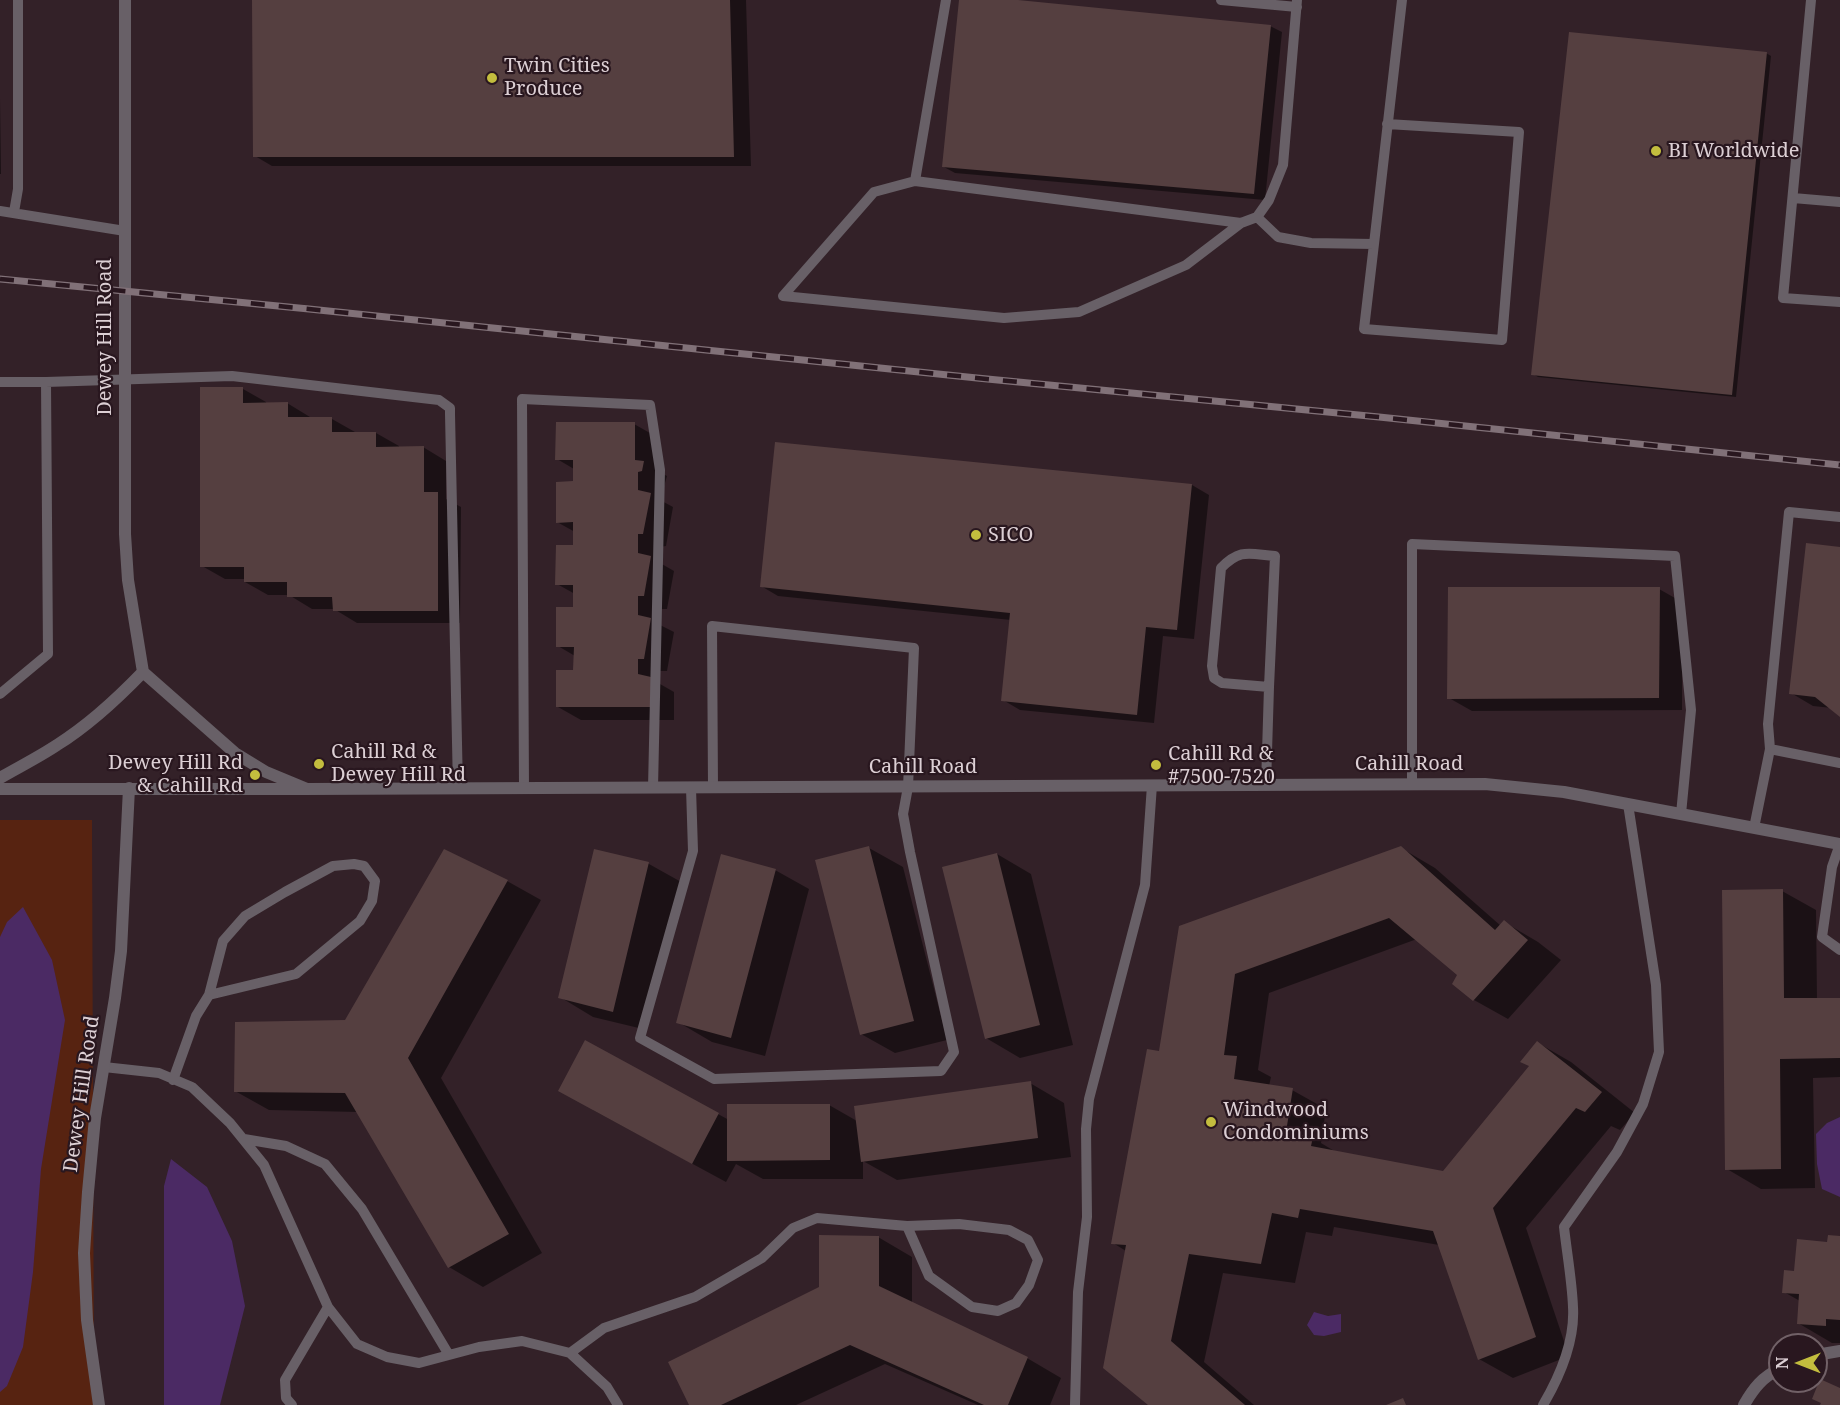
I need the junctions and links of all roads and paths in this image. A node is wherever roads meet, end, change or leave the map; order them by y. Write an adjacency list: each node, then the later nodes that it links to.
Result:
1 (18, 0): 13 (lane)
2 (125, 0): 16 (street, Dewey Hill Road)
3 (945, 0): 9 (lane)
4 (1221, 0): 7 (lane)
5 (1402, 0): 8 (lane)
6 (1811, 0): 10 (lane)
7 (1297, 4): 14 (lane)
8 (1387, 124): 17 (lane); 17 (lane)
9 (915, 181): 15 (lane); 15 (lane)
10 (1793, 198): 11 (lane); 18 (lane)
11 (1840, 202)
12 (0, 211): 13 (lane)
13 (14, 212): 16 (lane)
14 (1257, 217): 15 (lane); 17 (lane)
15 (1241, 223)
16 (125, 231): 19 (street, Dewey Hill Road)
17 (1374, 244)
18 (1840, 302)
19 (125, 380): 21 (lane); 23 (street, Dewey Hill Road); 40 (lane)
20 (0, 382): 21 (lane)
21 (46, 382): 25 (lane)
22 (1840, 517): 26 (lane)
23 (143, 672): 28 (street); 39 (street)
24 (1269, 687): 24 (lane); 31 (lane)
25 (0, 694)
26 (1770, 749): 27 (lane); 43 (lane)
27 (1840, 764)
28 (0, 778)
29 (1412, 784): 31 (street, Cahill Road); 41 (street, Cahill Road); 42 (lane)
30 (1152, 785): 31 (street, Cahill Road); 32 (street, Cahill Road); 58 (lane)
31 (1266, 785)
32 (908, 787): 36 (lane); 37 (street, Cahill Road); 37 (lane)
33 (129, 788): 38 (street, Cahill Road); 39 (street, Cahill Road); 47 (street, Dewey Hill Road)
34 (524, 788): 35 (street, Cahill Road); 35 (lane); 40 (street, Cahill Road)
35 (653, 788): 36 (street, Cahill Road)
36 (691, 788): 37 (street, Cahill Road)
37 (713, 788)
38 (0, 789)
39 (308, 789): 40 (street, Cahill Road)
40 (458, 789)
41 (1628, 804): 42 (street, Cahill Road); 59 (lane)
42 (1681, 814): 43 (street, Cahill Road)
43 (1754, 828): 44 (street, Cahill Road)
44 (1840, 844): 45 (lane)
45 (1840, 950)
46 (209, 995): 46 (lane); 48 (lane)
47 (104, 1067): 48 (lane); 55 (street, Dewey Hill Road)
48 (174, 1080): 49 (lane)
49 (244, 1139): 51 (lane); 53 (lane)
50 (907, 1226): 50 (lane); 52 (lane)
51 (328, 1307): 53 (lane); 56 (lane)
52 (570, 1353): 53 (lane); 57 (lane)
53 (449, 1355)
54 (1768, 1374): 60 (street)
55 (99, 1405)
56 (292, 1405)
57 (618, 1405)
58 (1075, 1405)
59 (1544, 1405)
60 (1744, 1405)

